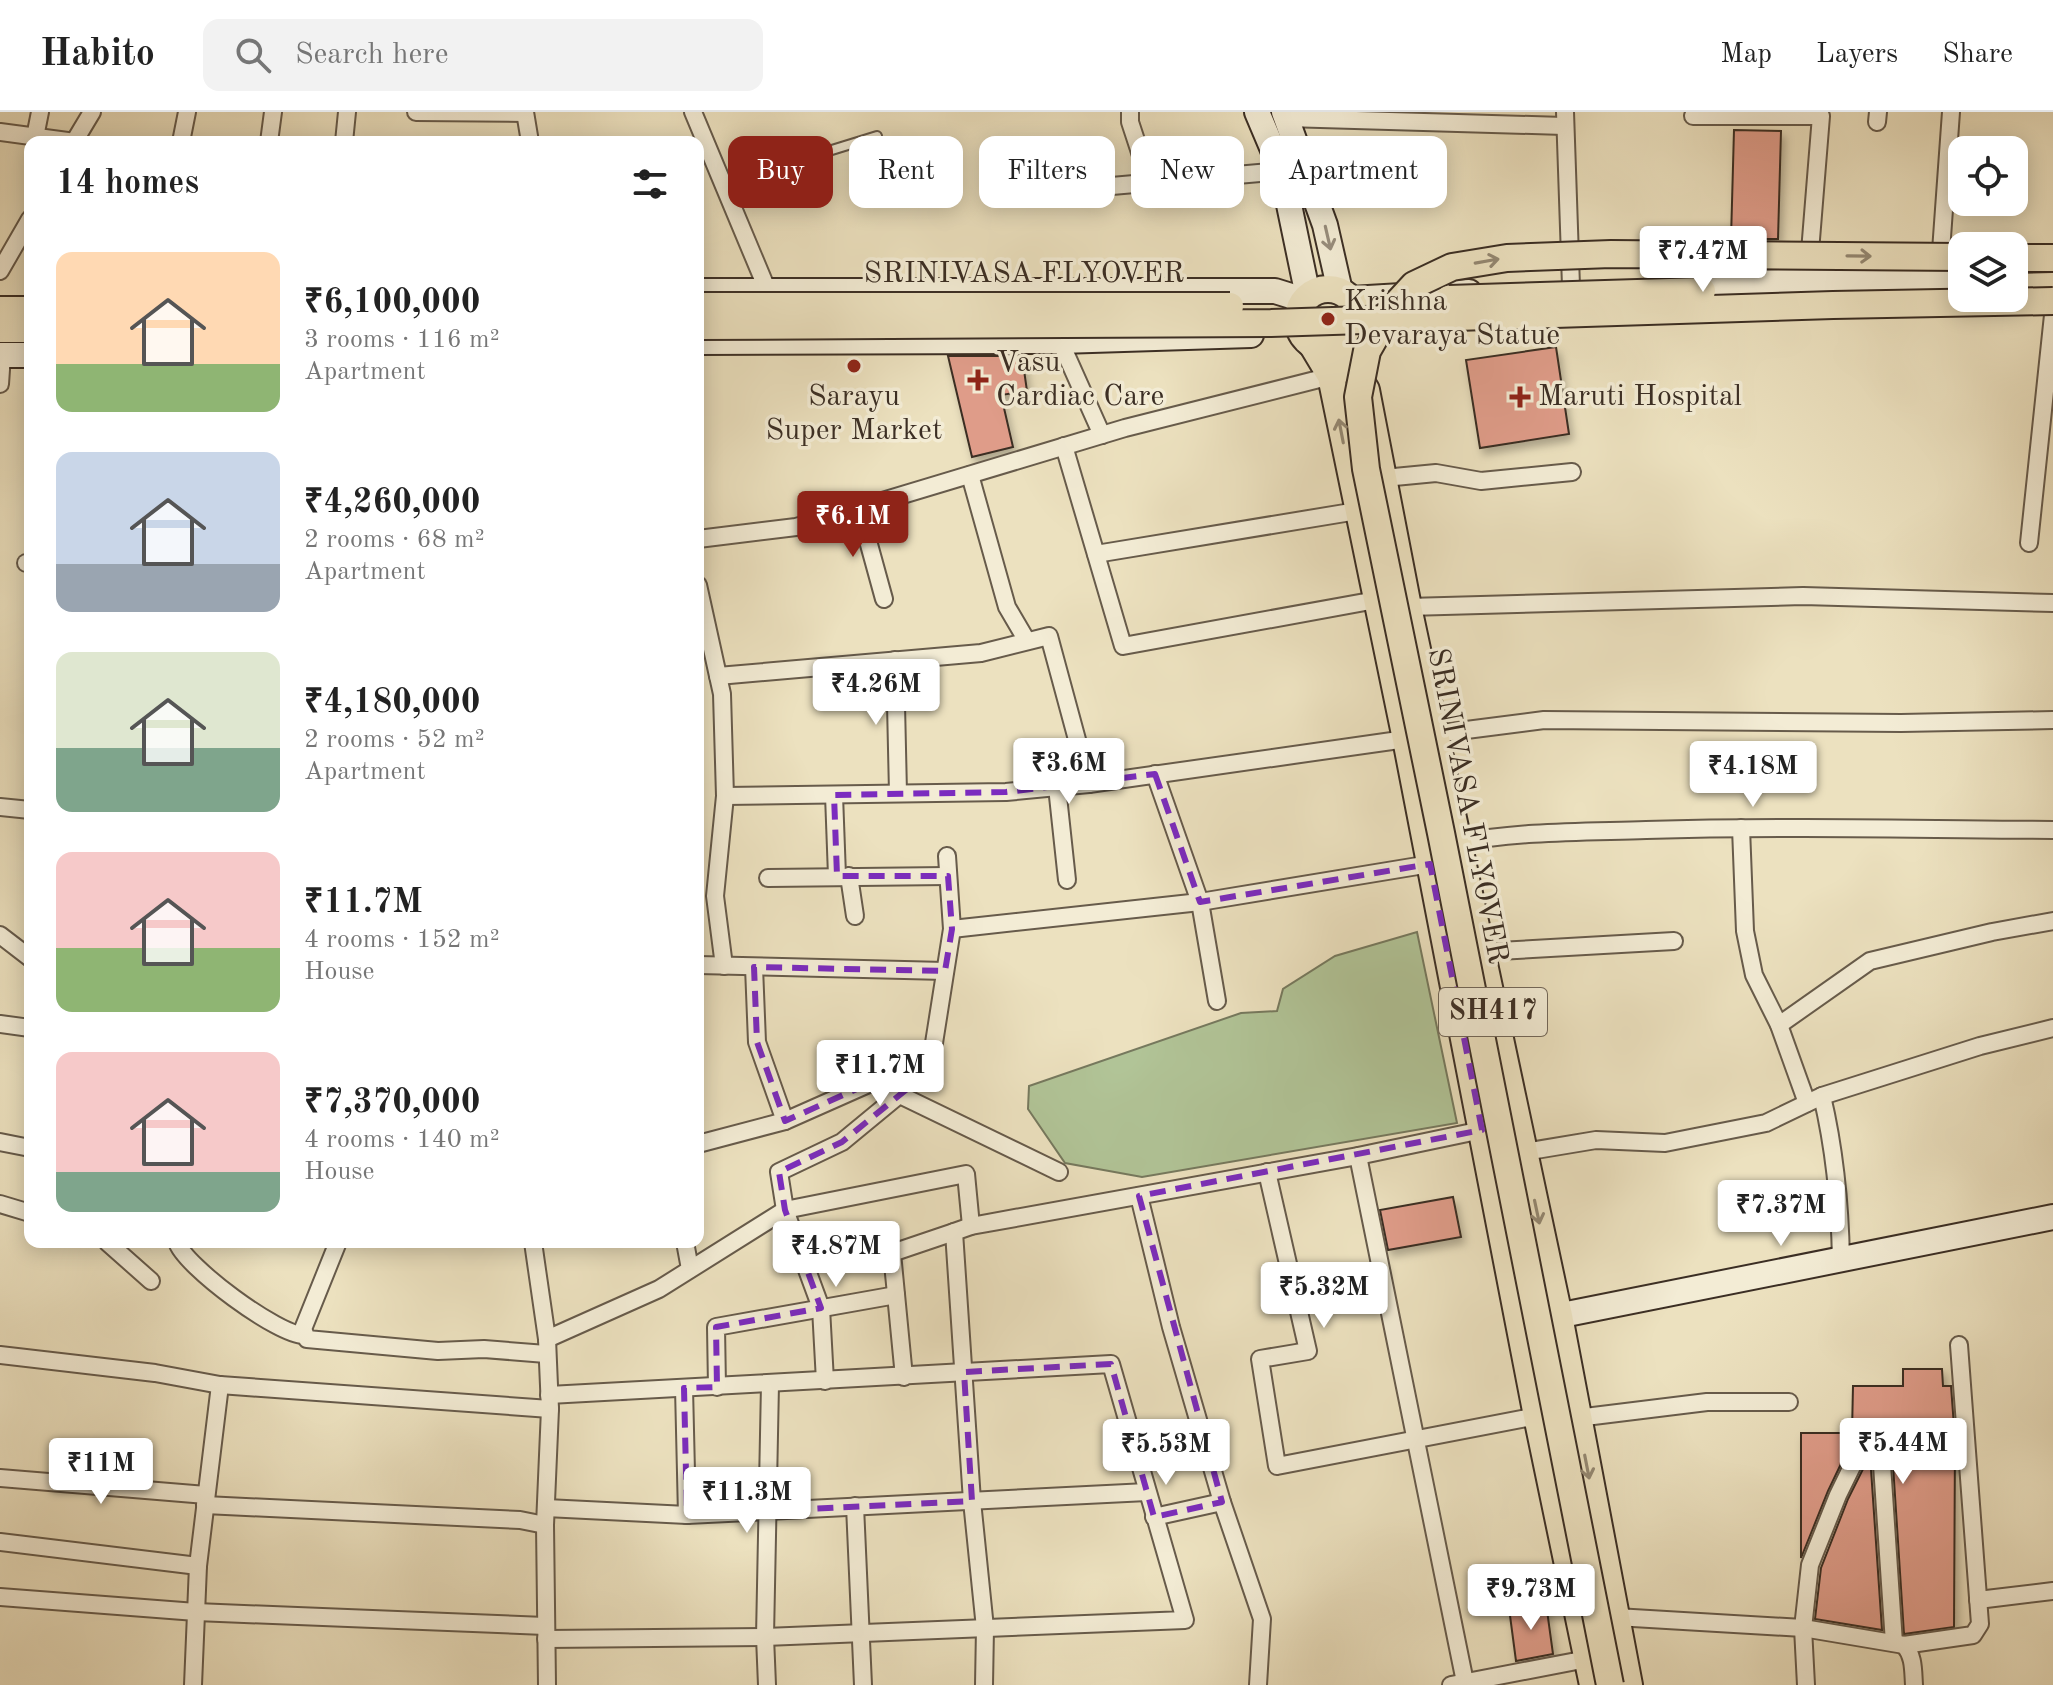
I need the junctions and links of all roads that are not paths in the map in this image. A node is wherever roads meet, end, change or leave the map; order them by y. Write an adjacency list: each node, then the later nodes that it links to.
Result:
1 (40, 112): 17 (street)
2 (92, 112): 18 (street)
3 (187, 112): 19 (street)
4 (273, 112): 20 (street)
5 (347, 112): 21 (street)
6 (416, 112): 7 (street)
7 (525, 112): 22 (street)
8 (693, 112): 23 (street)
9 (1130, 112): 24 (street)
10 (1257, 112): 25 (street)
11 (1951, 112): 31 (street)
12 (1285, 115): 14 (street); 46 (street, one-way to 46)
13 (1693, 116): 38 (street)
14 (1565, 119): 41 (street)
15 (0, 132): 16 (street)
16 (28, 136)
17 (35, 136)
18 (78, 136)
19 (182, 136)
20 (270, 136)
21 (345, 136)
22 (529, 136)
23 (703, 136)
24 (1135, 136)
25 (1267, 136)
26 (704, 139): 28 (street)
27 (849, 145): 28 (lane)
28 (722, 184): 44 (street)
29 (1289, 208): 47 (street)
30 (24, 229): 35 (street)
31 (1953, 232)
32 (1948, 257): 197 (main road, SRINIVASA FLYOVER, one-way to 32, bridge)
33 (2028, 258): 34 (main road)
34 (2053, 258)
35 (0, 271)
36 (2053, 276): 37 (street)
37 (2028, 277)
38 (1808, 282): 39 (street); 41 (street)
39 (1948, 282)
40 (1948, 282): 51 (main road, SRINIVASA FLYOVER, bridge)
41 (1571, 286): 46 (street)
42 (2053, 286): 43 (main road)
43 (2028, 287)
44 (767, 289): 45 (street); 47 (street)
45 (704, 291)
46 (1346, 295): 47 (main road); 57 (main road)
47 (1306, 298): 57 (main road)
48 (24, 299): 49 (street)
49 (0, 300)
50 (2053, 301): 55 (main road, SRINIVASA FLYOVER, bridge)
51 (704, 306)
52 (0, 310): 53 (main road)
53 (24, 310)
54 (2053, 312): 57 (street); 72 (street)
55 (704, 326)
56 (24, 333): 60 (main road)
57 (1327, 340): 58 (street); 62 (main road, SH417); 68 (main road, SH417)
58 (1060, 341): 59 (street); 64 (street)
59 (704, 342)
60 (1, 346): 61 (street); 63 (street)
61 (24, 353)
62 (1331, 376): 64 (street); 70 (main road, SH417, one-way to 62)
63 (0, 384)
64 (1102, 435): 65 (street)
65 (1064, 446): 67 (street); 73 (street)
66 (1572, 472): 68 (street)
67 (970, 475): 69 (street); 79 (street)
68 (1384, 478): 77 (main road, SH417)
69 (859, 508): 71 (street); 74 (street)
70 (1357, 511): 73 (street); 75 (main road, SH417)
71 (704, 538)
72 (2029, 543)
73 (1096, 554): 75 (street)
74 (884, 599)
75 (1376, 600): 84 (main road, SH417)
76 (2053, 603): 77 (street)
77 (1408, 607): 83 (main road, SH417)
78 (704, 612): 81 (street)
79 (1027, 641): 80 (street); 86 (street)
80 (895, 660): 81 (street); 88 (street)
81 (718, 676): 90 (street)
82 (2053, 720): 83 (street)
83 (1435, 734): 95 (main road, SH417)
84 (1406, 739): 85 (street); 97 (main road, SH417)
85 (1155, 774): 86 (street); 102 (street)
86 (1089, 784): 87 (street)
87 (1057, 787): 88 (street); 101 (street)
88 (898, 793): 89 (street)
89 (834, 795): 90 (street); 98 (street)
90 (725, 796): 111 (street)
91 (0, 807): 92 (street)
92 (24, 809)
93 (1741, 828): 94 (street); 95 (street); 116 (street)
94 (2053, 830)
95 (1458, 843): 108 (main road, SH417)
96 (947, 856): 99 (street)
97 (1430, 864): 102 (street); 123 (main road, SH417)
98 (843, 876): 99 (street); 100 (street); 103 (street)
99 (948, 876): 105 (street)
100 (768, 878)
101 (1067, 880)
102 (1200, 902): 105 (street); 114 (street)
103 (855, 916)
104 (2053, 921): 116 (street)
105 (952, 929): 113 (street)
106 (0, 935): 109 (street)
107 (1674, 941): 108 (street)
108 (1480, 952): 127 (main road, SH417)
109 (24, 953)
110 (704, 965): 111 (street)
111 (724, 966): 112 (street)
112 (754, 967): 113 (street); 122 (street)
113 (945, 971): 119 (street)
114 (1217, 1001)
115 (0, 1024): 117 (street)
116 (1779, 1025): 121 (street)
117 (24, 1027)
118 (2053, 1028): 121 (street)
119 (934, 1043)
120 (899, 1095): 122 (street); 129 (street); 133 (street)
121 (1815, 1099): 127 (street); 143 (street)
122 (785, 1121): 125 (street)
123 (1482, 1130): 128 (street); 149 (main road, SH417)
124 (0, 1142): 126 (street)
125 (704, 1142)
126 (24, 1147)
127 (1524, 1152): 148 (main road, SH417, one-way to 148)
128 (1358, 1156): 130 (street); 165 (street)
129 (1059, 1172)
130 (1267, 1172): 131 (street); 165 (street)
131 (1139, 1196): 136 (street); 170 (street)
132 (0, 1204): 134 (street)
133 (785, 1210): 136 (street); 144 (street); 147 (street)
134 (24, 1211)
135 (2053, 1217): 143 (street)
136 (971, 1226): 137 (street)
137 (954, 1232): 146 (street); 154 (street)
138 (114, 1248): 145 (street)
139 (179, 1248): 150 (street)
140 (336, 1248): 150 (street)
141 (534, 1248): 152 (street)
142 (686, 1248): 144 (street)
143 (1841, 1260): 148 (street)
144 (690, 1269): 152 (street)
145 (151, 1281)
146 (896, 1295): 147 (street); 155 (street)
147 (821, 1308): 156 (street); 159 (street)
148 (1559, 1316): 149 (street); 164 (main road, SH417)
149 (1519, 1324): 163 (main road, SH417)
150 (304, 1335): 152 (street)
151 (1959, 1345): 180 (street)
152 (546, 1346): 161 (street)
153 (0, 1355): 158 (street)
154 (964, 1372): 155 (street); 167 (street); 169 (street)
155 (904, 1377): 156 (street)
156 (825, 1381): 157 (street)
157 (770, 1384): 159 (street); 172 (street)
158 (220, 1385): 161 (street); 168 (street)
159 (717, 1387): 160 (street)
160 (684, 1388): 161 (street); 173 (street)
161 (550, 1402): 174 (street)
162 (1789, 1402): 164 (street)
163 (1537, 1416): 165 (street); 189 (main road, SH417)
164 (1577, 1418): 182 (main road, SH417, one-way to 182)
165 (1415, 1439): 190 (street)
166 (0, 1478): 168 (street)
167 (1147, 1492): 169 (street); 175 (street)
168 (206, 1500): 174 (street); 177 (street)
169 (972, 1501): 171 (street); 183 (street)
170 (1222, 1502): 175 (street); 196 (street)
171 (855, 1506): 172 (street); 186 (street)
172 (768, 1511): 173 (street); 187 (street)
173 (687, 1515): 174 (street)
174 (546, 1516): 185 (street)
175 (1154, 1517): 183 (street)
176 (0, 1542): 177 (street)
177 (198, 1566): 181 (street)
178 (2053, 1591): 180 (street)
179 (0, 1597): 181 (street)
180 (1978, 1600): 188 (street)
181 (196, 1612): 185 (street); 191 (street)
182 (1616, 1617): 184 (street); 198 (main road, SH417)
183 (985, 1628): 186 (street); 195 (street)
184 (1803, 1628): 188 (street); 188 (street); 199 (street)
185 (546, 1632): 187 (street); 192 (street)
186 (860, 1633): 187 (street); 194 (street)
187 (765, 1637): 193 (street)
188 (1899, 1644): 200 (street)
189 (1590, 1672): 190 (street)
190 (1458, 1684)
191 (193, 1685)
192 (547, 1685)
193 (767, 1685)
194 (863, 1685)
195 (984, 1685)
196 (1258, 1685)
197 (1610, 1685)
198 (1629, 1685)
199 (1806, 1685)
200 (1914, 1685)

